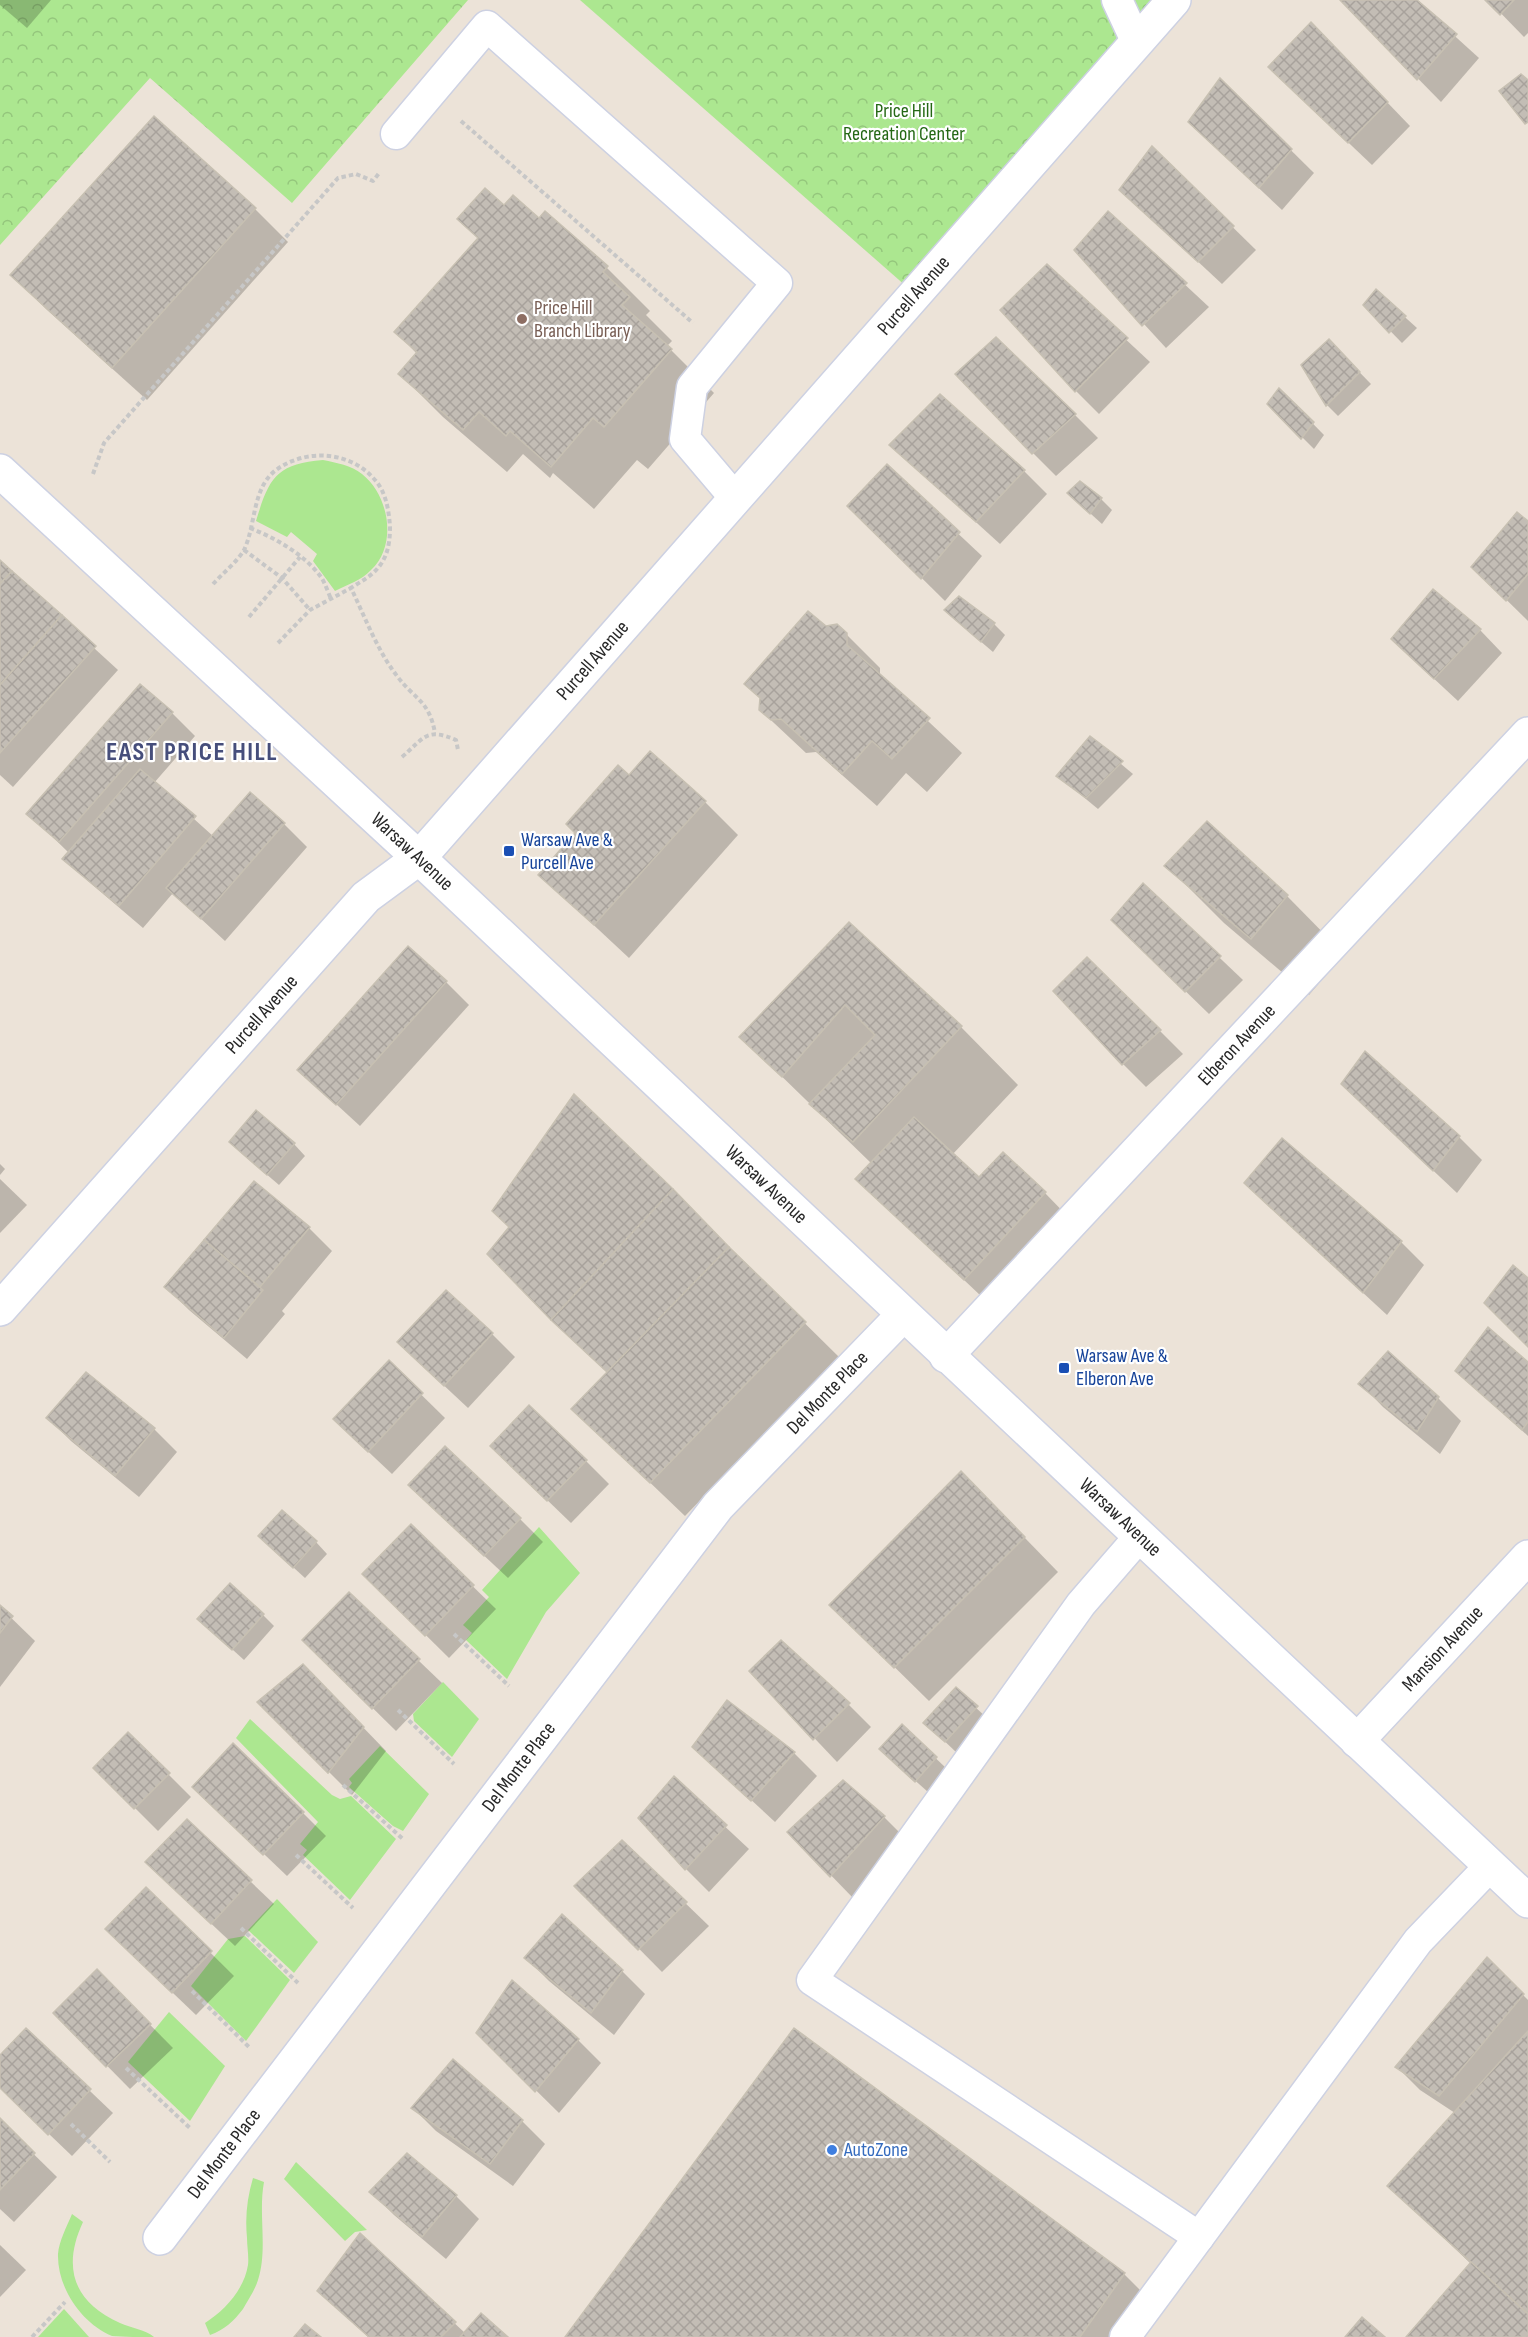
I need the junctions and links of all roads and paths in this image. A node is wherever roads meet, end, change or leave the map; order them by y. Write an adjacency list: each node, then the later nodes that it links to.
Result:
1 (1117, 0): 3 (lane)
2 (1174, 0): 3 (street, Purcell Avenue)
3 (1137, 43): 10 (street, Purcell Avenue)
4 (453, 114): 7 (path)
5 (396, 134): 10 (lane)
6 (388, 163): 8 (path)
7 (698, 328)
8 (93, 474)
9 (2, 477): 25 (street, Warsaw Avenue)
10 (735, 498): 25 (street, Purcell Avenue)
11 (250, 528): 12 (path); 13 (path); 16 (path)
12 (244, 550): 14 (path); 15 (path)
13 (300, 557): 14 (path); 17 (path)
14 (282, 578): 18 (path); 19 (path)
15 (213, 584)
16 (351, 588): 17 (path); 21 (path)
17 (331, 599): 18 (path)
18 (310, 610): 20 (path)
19 (249, 617)
20 (278, 643)
21 (435, 733): 23 (path); 24 (path)
22 (1528, 734): 28 (street, Elberon Avenue)
23 (455, 756)
24 (402, 757)
25 (419, 858): 26 (street, Purcell Avenue); 27 (street, Warsaw Avenue)
26 (0, 1309)
27 (903, 1315): 28 (street, Warsaw Avenue); 51 (street, Del Monte Place)
28 (946, 1356): 29 (street, Warsaw Avenue)
29 (1139, 1537): 34 (street, Warsaw Avenue); 50 (lane)
30 (1528, 1557): 34 (street, Mansion Avenue)
31 (454, 1634): 32 (path)
32 (509, 1686)
33 (398, 1710): 35 (path)
34 (1357, 1741): 39 (street, Warsaw Avenue)
35 (454, 1764)
36 (343, 1785): 37 (path)
37 (403, 1839)
38 (296, 1855): 41 (path)
39 (1490, 1866): 40 (street, Warsaw Avenue); 50 (lane)
40 (1528, 1901)
41 (353, 1908)
42 (241, 1928): 43 (path)
43 (298, 1983)
44 (192, 1991): 45 (path)
45 (249, 2048)
46 (126, 2068): 48 (path)
47 (71, 2124): 49 (path)
48 (194, 2132)
49 (110, 2162)
50 (1199, 2237): 54 (lane)
51 (160, 2238)
52 (64, 2302): 53 (path)
53 (32, 2337)
54 (1125, 2337)

